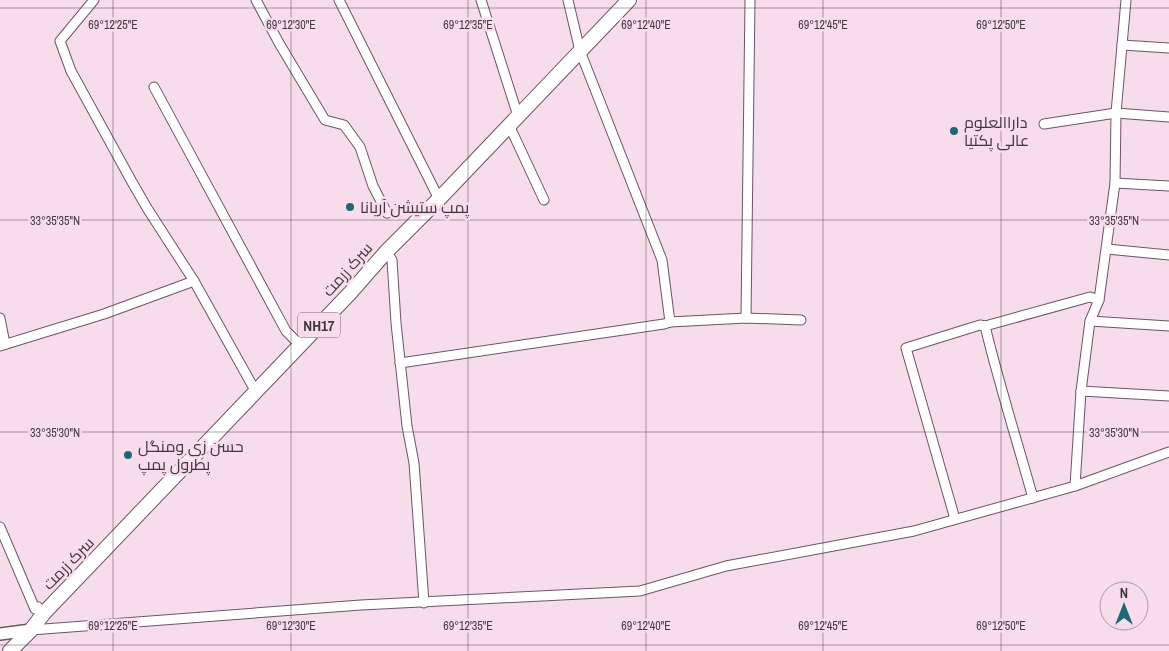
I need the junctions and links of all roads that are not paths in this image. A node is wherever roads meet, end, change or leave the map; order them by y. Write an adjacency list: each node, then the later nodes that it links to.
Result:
1 (94, 0): 25 (street)
2 (256, 0): 21 (street)
3 (339, 0): 19 (street)
4 (481, 0): 15 (street)
5 (568, 0): 11 (street)
6 (629, 0): 11 (highway, سرک زرمت / NH17)
7 (750, 0): 28 (street)
8 (1126, 0): 9 (street)
9 (1122, 45): 10 (street); 13 (street)
10 (1169, 48)
11 (580, 51): 15 (highway, سرک زرمت / NH17); 31 (street)
12 (154, 88): 35 (street)
13 (1116, 113): 14 (street); 16 (street); 17 (street)
14 (1169, 117)
15 (514, 121): 19 (highway, سرک زرمت / NH17); 20 (street)
16 (1044, 124)
17 (1115, 183): 18 (street); 22 (street)
18 (1169, 186)
19 (439, 199): 23 (highway, سرک زرمت / NH17)
20 (544, 200)
21 (387, 213)
22 (1107, 249): 24 (street); 26 (street)
23 (386, 252): 35 (highway, سرک زرمت / NH17); 36 (street)
24 (1169, 255)
25 (194, 281): 34 (street); 38 (street)
26 (1099, 300): 30 (street); 32 (street)
27 (0, 318): 34 (street)
28 (746, 318): 29 (street); 31 (street)
29 (801, 320)
30 (1090, 321): 33 (street); 37 (street)
31 (670, 322): 36 (street)
32 (985, 326): 42 (street); 43 (street)
33 (1169, 326)
34 (2, 345)
35 (300, 345): 38 (highway, سرک زرمت / NH17)
36 (400, 363): 45 (street)
37 (1081, 391): 39 (street); 41 (street)
38 (256, 392): 46 (highway, سرک زرمت / NH17)
39 (1169, 396)
40 (1169, 452): 41 (street)
41 (1075, 486): 42 (street)
42 (1033, 498): 43 (street)
43 (955, 519): 45 (street)
44 (0, 527): 46 (street)
45 (424, 603): 47 (street)
46 (44, 613): 47 (highway, سرک زرمت / NH17)
47 (32, 630): 48 (street); 49 (highway, سرک زرمت / NH17)
48 (0, 634)
49 (10, 651)

